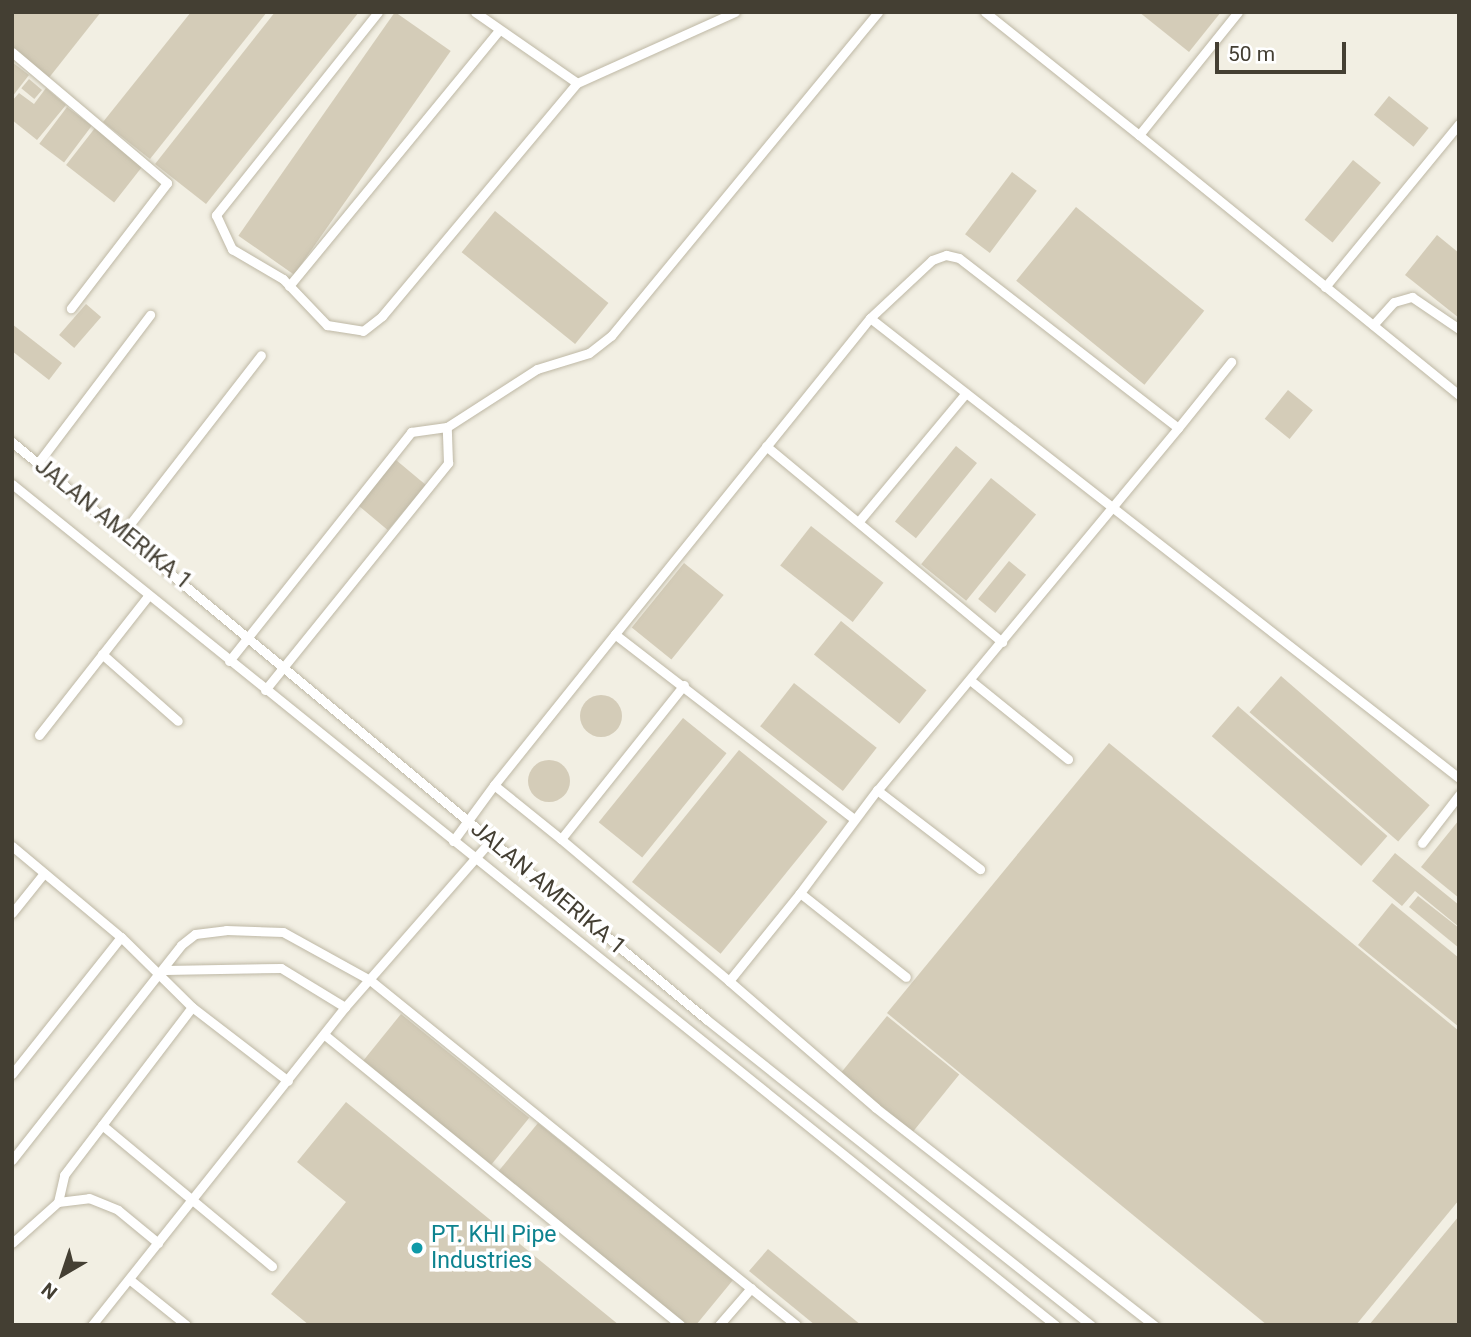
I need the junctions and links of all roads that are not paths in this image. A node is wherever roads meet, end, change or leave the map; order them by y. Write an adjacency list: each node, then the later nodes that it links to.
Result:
1 (378, 12): 12 (lane)
2 (735, 12): 9 (lane)
3 (878, 12): 23 (lane)
4 (985, 12): 11 (lane)
5 (1238, 12): 11 (lane)
6 (478, 13): 7 (lane)
7 (499, 30): 9 (lane); 12 (lane)
8 (12, 52): 14 (lane)
9 (577, 83): 12 (lane)
10 (1459, 124): 13 (lane)
11 (1139, 135): 13 (lane)
12 (289, 286)
13 (1325, 288): 17 (lane)
14 (71, 308)
15 (150, 314): 27 (lane)
16 (870, 318): 21 (lane); 24 (lane); 26 (lane)
17 (1373, 325): 18 (lane); 22 (lane)
18 (1459, 329)
19 (261, 355): 31 (lane)
20 (1231, 362): 24 (lane)
21 (966, 393): 29 (lane); 30 (lane)
22 (1459, 394)
23 (447, 427): 34 (lane); 38 (lane)
24 (1178, 428): 29 (lane)
25 (12, 442): 27 (lane, JALAN AMERIKA 1)
26 (766, 446): 30 (lane); 33 (lane)
27 (38, 463): 31 (lane, JALAN AMERIKA 1)
28 (12, 484): 32 (lane, JALAN AMERIKA 1)
29 (1107, 506): 35 (lane); 45 (lane)
30 (860, 520): 35 (lane)
31 (123, 533): 34 (lane, JALAN AMERIKA 1)
32 (148, 596): 36 (lane); 37 (lane, JALAN AMERIKA 1)
33 (615, 634): 40 (lane); 46 (lane)
34 (248, 636): 37 (lane); 38 (lane, JALAN AMERIKA 1)
35 (1002, 642): 39 (lane)
36 (102, 654): 42 (lane); 43 (lane)
37 (229, 662): 41 (lane, JALAN AMERIKA 1)
38 (283, 666): 41 (lane); 50 (lane, JALAN AMERIKA 1)
39 (970, 680): 44 (lane); 47 (lane)
40 (684, 685): 49 (lane); 51 (lane)
41 (265, 690): 53 (lane, JALAN AMERIKA 1)
42 (178, 721)
43 (39, 735)
44 (1068, 759)
45 (1459, 778)
46 (494, 785): 50 (lane); 51 (lane)
47 (877, 790): 49 (lane); 57 (lane)
48 (1459, 795): 54 (lane)
49 (854, 819): 59 (lane)
50 (469, 823): 52 (lane, JALAN AMERIKA 1); 53 (lane)
51 (561, 839): 65 (lane)
52 (491, 840): 56 (lane); 86 (lane, JALAN AMERIKA 1)
53 (453, 841): 56 (lane, JALAN AMERIKA 1)
54 (1423, 843)
55 (12, 846): 58 (lane)
56 (476, 859): 64 (lane); 85 (lane, JALAN AMERIKA 1)
57 (980, 869)
58 (44, 873): 60 (lane); 61 (lane)
59 (800, 893): 63 (lane); 65 (lane)
60 (12, 914)
61 (121, 937): 62 (lane); 69 (lane)
62 (162, 973): 64 (lane); 66 (lane); 67 (lane); 72 (lane)
63 (906, 977)
64 (370, 980): 67 (lane); 79 (lane)
65 (729, 981): 87 (lane)
66 (192, 1007): 70 (lane); 71 (lane)
67 (345, 1007): 68 (lane)
68 (326, 1036): 70 (lane); 82 (lane)
69 (12, 1074)
70 (288, 1081): 73 (lane)
71 (103, 1125): 73 (lane); 74 (lane)
72 (12, 1160)
73 (194, 1198): 75 (lane); 77 (lane)
74 (58, 1202): 75 (lane); 76 (lane)
75 (158, 1242): 78 (lane)
76 (12, 1243)
77 (272, 1266)
78 (129, 1279): 80 (lane); 81 (lane)
79 (751, 1288): 83 (lane); 84 (lane)
80 (92, 1325)
81 (186, 1325)
82 (680, 1325)
83 (719, 1325)
84 (796, 1325)
85 (1055, 1325)
86 (1091, 1325)
87 (1154, 1325)

